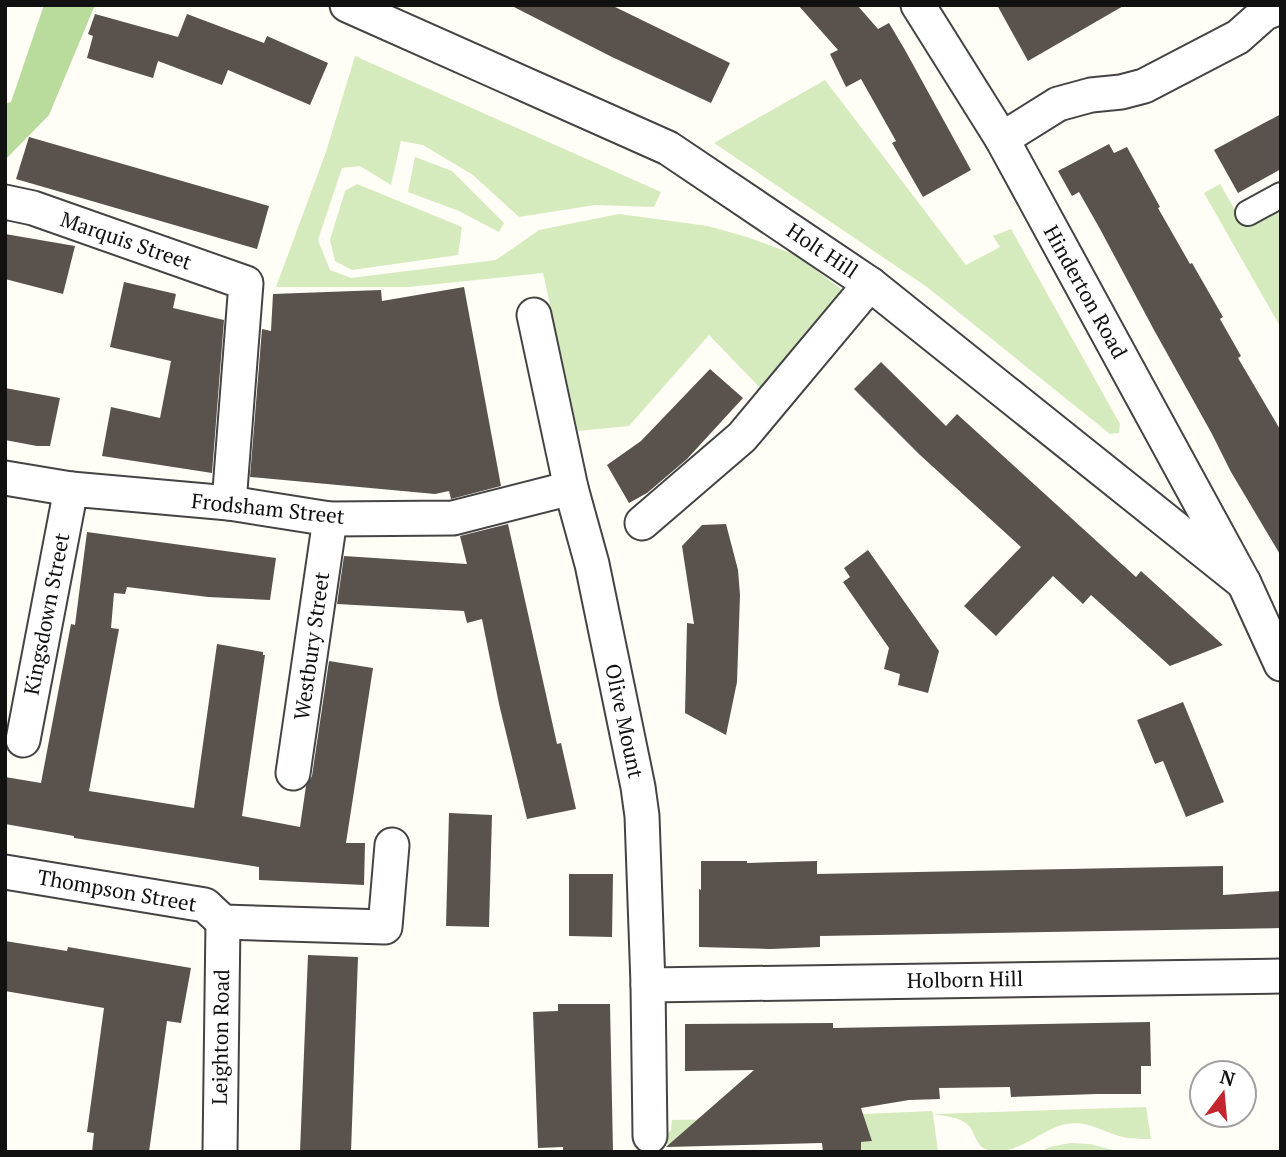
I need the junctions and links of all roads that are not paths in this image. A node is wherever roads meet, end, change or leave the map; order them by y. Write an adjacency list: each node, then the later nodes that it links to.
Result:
1 (347, 5): 8 (street, Holt Hill)
2 (918, 5): 4 (street, Hinderton Road)
3 (1269, 8): 4 (street)
4 (1002, 139): 16 (street, Hinderton Road)
5 (1281, 195): 7 (street)
6 (5, 202): 13 (street, Marquis Street)
7 (1248, 213)
8 (870, 284): 15 (street); 16 (street, Holt Hill)
9 (534, 315): 11 (street, Olive Mount)
10 (5, 478): 12 (street, Frodsham Street)
11 (571, 488): 14 (street, Frodsham Street); 24 (street, Olive Mount)
12 (71, 489): 13 (street, Frodsham Street); 18 (street, Kingsdown Street)
13 (229, 503): 14 (street, Frodsham Street)
14 (330, 519): 19 (street, Westbury Street)
15 (642, 523)
16 (1244, 583): 17 (street, Hinderton Road)
17 (1281, 664)
18 (23, 740)
19 (293, 773)
20 (392, 845): 22 (street)
21 (5, 872): 22 (street, Thompson Street)
22 (223, 922): 26 (street, Leighton Road)
23 (1281, 976): 24 (street, Holborn Hill)
24 (649, 985): 25 (street, Olive Mount)
25 (650, 1136)
26 (220, 1152)

